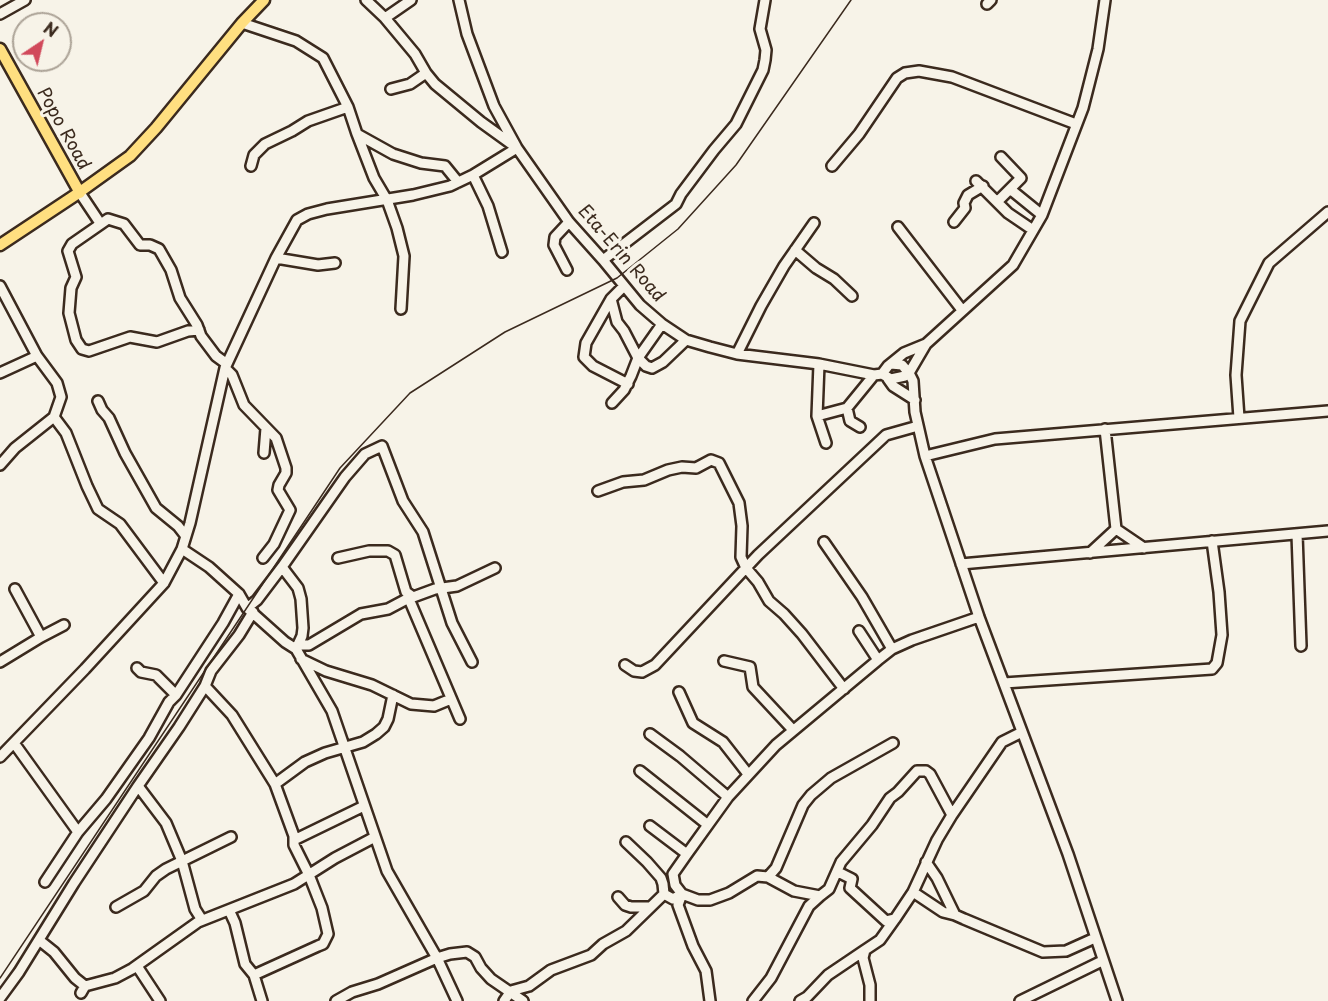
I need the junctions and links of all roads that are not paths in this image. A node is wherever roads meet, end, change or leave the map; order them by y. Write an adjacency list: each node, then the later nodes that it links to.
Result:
1 (25, 0): 9 (street)
2 (256, 0): 11 (main road)
3 (264, 0): 11 (main road)
4 (366, 0): 10 (street)
5 (411, 0): 10 (street)
6 (459, 0): 18 (street, Eta-Erin Road)
7 (765, 0): 41 (street)
8 (1105, 0): 16 (street)
9 (0, 14)
10 (385, 18): 13 (street)
11 (238, 24): 15 (street); 25 (main road)
12 (0, 49): 25 (main road, Popo Road)
13 (426, 73): 14 (street); 18 (street)
14 (391, 88)
15 (348, 107): 17 (street); 20 (street)
16 (1076, 124): 21 (street); 29 (street)
17 (357, 134): 23 (street); 26 (street)
18 (517, 148): 22 (street); 30 (street, Eta-Erin Road)
19 (1001, 157): 24 (street)
20 (251, 166)
21 (832, 166)
22 (473, 175): 23 (street); 39 (street)
23 (454, 184): 26 (street)
24 (1010, 189): 27 (street); 29 (street)
25 (78, 190): 32 (street); 36 (main road); 37 (main road)
26 (387, 200): 40 (street); 48 (street)
27 (998, 201): 31 (street); 35 (street)
28 (1328, 212): 71 (street)
29 (1042, 215): 35 (street)
30 (569, 222): 41 (street, Eta-Erin Road); 43 (street)
31 (954, 222)
32 (100, 223): 51 (street); 51 (street)
33 (814, 223): 38 (street)
34 (898, 227): 49 (street)
35 (1033, 230): 49 (street)
36 (0, 238)
37 (0, 245)
38 (795, 250): 46 (street); 54 (street)
39 (502, 252)
40 (276, 258): 42 (street); 59 (street)
41 (603, 260): 45 (street, Eta-Erin Road)
42 (335, 263)
43 (567, 270)
44 (0, 286): 55 (street)
45 (624, 286): 47 (street); 50 (street, Eta-Erin Road)
46 (852, 296)
47 (611, 299): 56 (street); 63 (street)
48 (401, 309)
49 (962, 310): 53 (street)
50 (662, 324): 52 (street, Eta-Erin Road); 56 (street)
51 (199, 330): 59 (street)
52 (686, 340): 54 (street, Eta-Erin Road); 56 (street)
53 (926, 344): 58 (street); 61 (street)
54 (737, 354): 57 (street, Eta-Erin Road)
55 (37, 356): 60 (street); 70 (street)
56 (638, 358): 63 (street)
57 (819, 364): 62 (street, Eta-Erin Road); 69 (street)
58 (891, 364): 61 (street); 62 (street)
59 (226, 366): 74 (street); 84 (street)
60 (0, 373)
61 (909, 373): 62 (street); 64 (street)
62 (881, 376): 64 (street); 67 (street)
63 (628, 384): 66 (street)
64 (915, 400): 72 (street)
65 (98, 401): 84 (street)
66 (612, 403)
67 (847, 408): 69 (street); 73 (street)
68 (1328, 411): 71 (street)
69 (817, 416): 76 (street)
70 (54, 417): 79 (street); 96 (street)
71 (1239, 418): 75 (street)
72 (918, 426): 78 (street); 95 (street)
73 (860, 427)
74 (266, 428): 77 (street); 90 (street)
75 (1105, 429): 78 (street); 81 (street)
76 (826, 443)
77 (264, 453)
78 (925, 456): 92 (street)
79 (0, 465)
80 (598, 491): 95 (street)
81 (1116, 529): 87 (street); 89 (street)
82 (1328, 531): 83 (street)
83 (1298, 534): 85 (street); 106 (street)
84 (185, 535): 88 (street)
85 (1212, 541): 87 (street); 116 (street)
86 (824, 542): 108 (street)
87 (1144, 548): 89 (street)
88 (182, 549): 96 (street); 99 (street)
89 (1090, 553): 92 (street)
90 (263, 558)
91 (338, 558): 100 (street)
92 (961, 564): 102 (street)
93 (282, 567): 98 (street); 101 (street); 107 (street)
94 (495, 568): 98 (street)
95 (746, 568): 114 (street); 118 (street)
96 (164, 583): 127 (street)
97 (15, 589): 105 (street)
98 (441, 589): 100 (street); 113 (street)
99 (239, 594): 101 (street); 120 (street)
100 (411, 598): 107 (street); 122 (street)
101 (250, 610): 107 (street); 117 (street)
102 (979, 617): 108 (street); 116 (street)
103 (64, 625): 105 (street)
104 (859, 631): 110 (street)
105 (40, 637): 112 (street)
106 (1300, 646)
107 (297, 647): 109 (street)
108 (892, 649): 110 (street)
109 (301, 659): 121 (street); 129 (street)
110 (878, 660): 118 (street)
111 (724, 661): 124 (street)
112 (0, 662)
113 (472, 662)
114 (625, 665)
115 (137, 668): 120 (street)
116 (1004, 683): 125 (street)
117 (205, 686): 133 (street); 134 (street)
118 (844, 689): 124 (street)
119 (679, 692): 132 (street)
120 (176, 695): 140 (street)
121 (393, 695): 122 (street); 129 (street)
122 (451, 699): 123 (street)
123 (460, 719)
124 (793, 730): 132 (street)
125 (1022, 732): 137 (street); 165 (street)
126 (650, 734): 135 (street)
127 (14, 743): 130 (street); 140 (street)
128 (893, 743): 150 (street)
129 (345, 746): 133 (street); 136 (street)
130 (1, 753)
131 (640, 771): 138 (street)
132 (748, 774): 135 (street)
133 (275, 784): 143 (street)
134 (138, 786): 146 (street); 166 (street)
135 (728, 797): 138 (street)
136 (364, 806): 142 (street); 143 (street)
137 (952, 815): 147 (street); 148 (street)
138 (708, 825): 145 (street)
139 (650, 826): 145 (street)
140 (78, 832): 151 (street)
141 (231, 837): 146 (street)
142 (375, 837): 149 (street); 168 (street)
143 (294, 840): 149 (street)
144 (626, 842): 153 (street)
145 (687, 854): 154 (street)
146 (182, 861): 157 (street); 163 (street)
147 (926, 862): 152 (street); 161 (street)
148 (838, 872): 155 (street); 162 (street)
149 (309, 875): 160 (street); 171 (street)
150 (768, 877): 154 (street); 155 (street)
151 (45, 882)
152 (913, 891): 161 (street); 162 (street)
153 (664, 894): 154 (street); 159 (street)
154 (682, 894): 183 (street)
155 (820, 896): 176 (street)
156 (618, 897): 158 (street)
157 (116, 906)
158 (631, 907): 159 (street); 164 (street)
159 (649, 907): 164 (street)
160 (229, 910): 163 (street); 171 (street)
161 (955, 915): 165 (street)
162 (896, 919): 167 (street)
163 (202, 920): 170 (street)
164 (638, 920): 172 (street)
165 (1095, 938): 169 (street)
166 (39, 940): 173 (street); 175 (street)
167 (864, 950): 184 (street); 185 (street)
168 (437, 958): 172 (street); 174 (street); 180 (street)
169 (1102, 961): 186 (street); 187 (street)
170 (137, 966): 173 (street); 177 (street)
171 (254, 975): 178 (street)
172 (511, 992): 181 (street); 182 (street)
173 (83, 993)
174 (356, 996): 179 (street)
175 (0, 998)
176 (756, 999)
177 (160, 1001)
178 (262, 1001)
179 (336, 1001)
180 (457, 1001)
181 (504, 1001)
182 (523, 1001)
183 (710, 1001)
184 (800, 1001)
185 (870, 1001)
186 (1020, 1001)
187 (1117, 1001)

